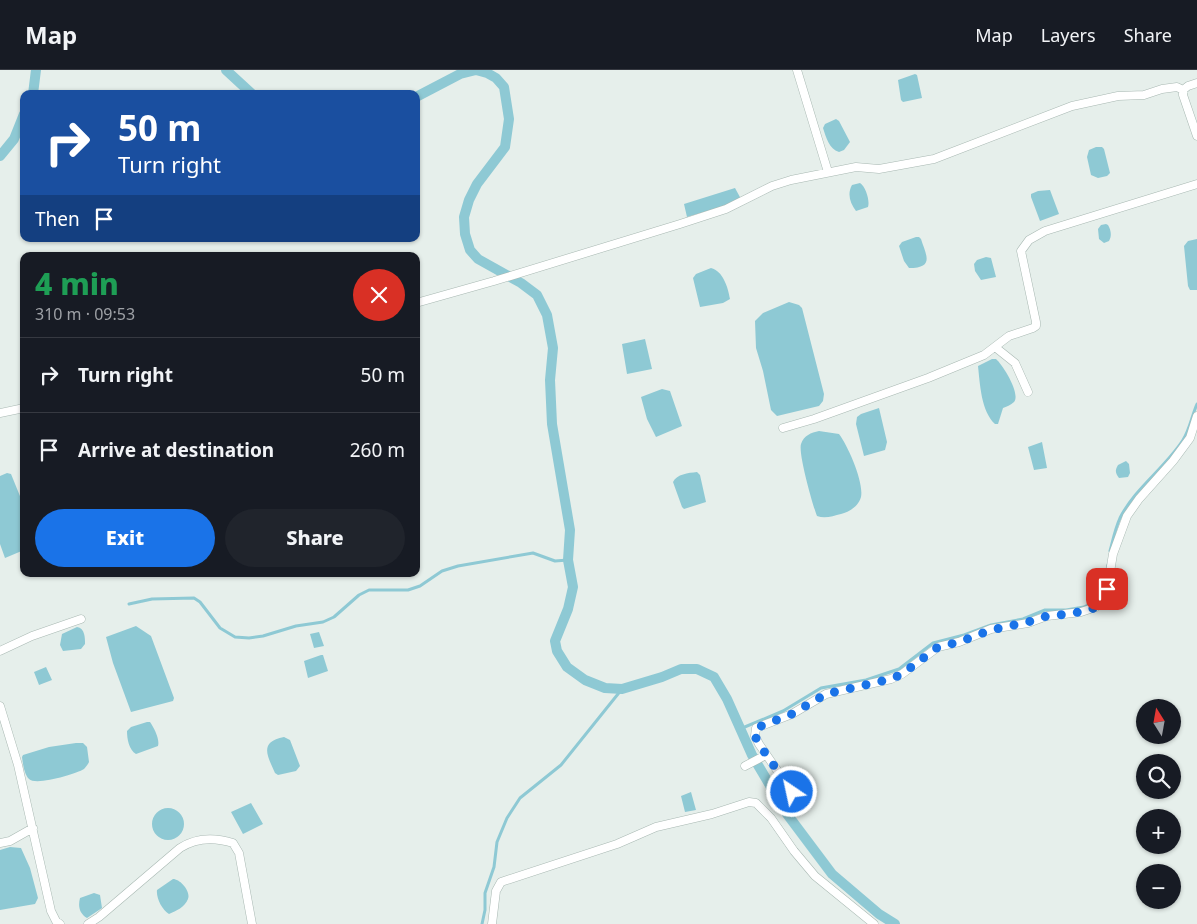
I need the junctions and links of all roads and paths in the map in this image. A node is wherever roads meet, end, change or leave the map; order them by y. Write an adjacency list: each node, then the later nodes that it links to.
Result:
1 (797, 70): 5 (street)
2 (1197, 83): 3 (street)
3 (1183, 90): 4 (street); 5 (street)
4 (1197, 136)
5 (828, 172): 7 (street)
6 (1197, 184): 8 (street)
7 (420, 302)
8 (995, 347): 9 (street); 13 (street)
9 (1028, 392)
10 (20, 409): 11 (street)
11 (0, 413)
12 (1197, 416): 17 (street)
13 (783, 428)
14 (82, 619): 15 (street)
15 (0, 651)
16 (0, 706): 20 (street)
17 (763, 756): 18 (street); 19 (street)
18 (745, 766)
19 (792, 792)
20 (32, 828): 21 (street); 22 (street)
21 (0, 843)
22 (60, 924)
23 (88, 924): 24 (street)
24 (252, 924)
25 (492, 924): 26 (street)
26 (874, 924)

